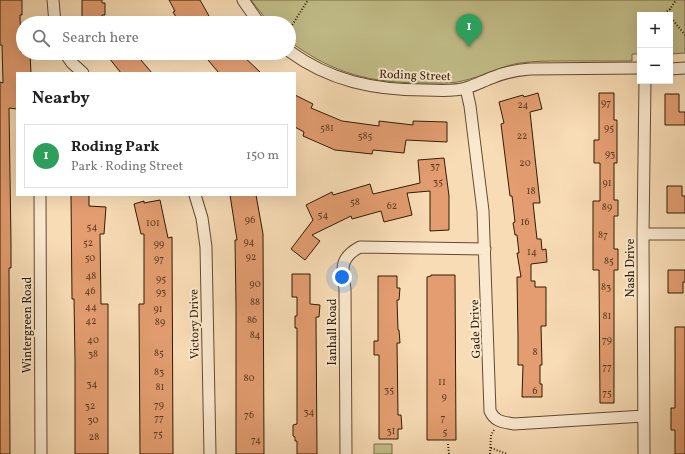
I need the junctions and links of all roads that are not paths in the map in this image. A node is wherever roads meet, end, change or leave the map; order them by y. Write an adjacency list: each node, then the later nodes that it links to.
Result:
1 (53, 0): 3 (street)
2 (242, 0): 4 (street)
3 (54, 16)
4 (254, 16)
5 (296, 55): 12 (street, Roding Street)
6 (70, 60): 10 (street)
7 (637, 68): 12 (street, Roding Street)
8 (673, 68): 9 (street)
9 (685, 68)
10 (80, 72)
11 (645, 84): 15 (street, Nash Drive)
12 (466, 88): 17 (street, Gade Drive)
13 (40, 196): 19 (street, Wintergreen Road)
14 (195, 196): 20 (street, Victory Drive)
15 (643, 234): 16 (street); 18 (street, Nash Drive)
16 (685, 234)
17 (485, 249): 18 (street, Gade Drive); 21 (street, Ianhall Road)
18 (644, 416): 22 (street, Nash Drive)
19 (40, 454)
20 (210, 454)
21 (346, 454)
22 (644, 454)

